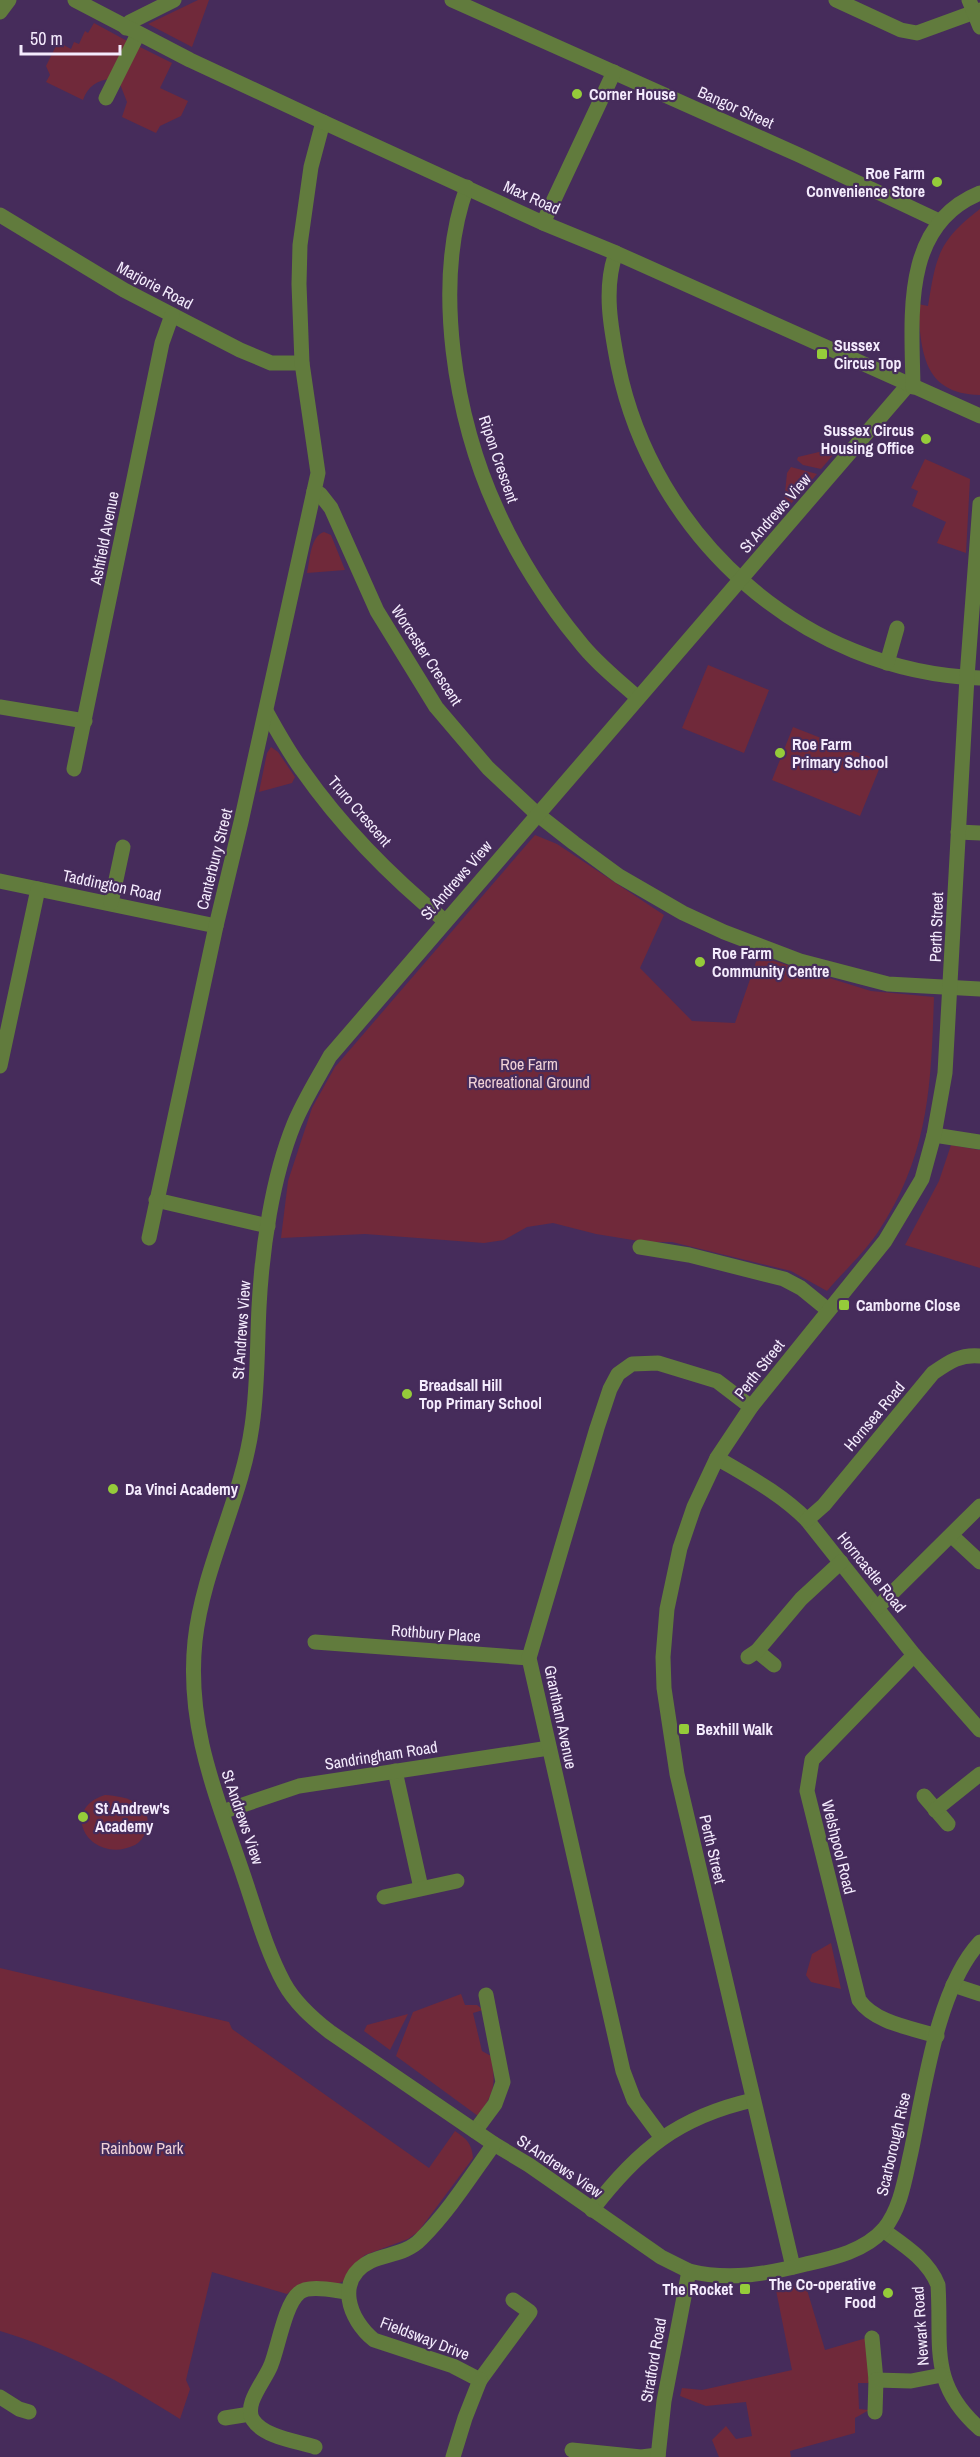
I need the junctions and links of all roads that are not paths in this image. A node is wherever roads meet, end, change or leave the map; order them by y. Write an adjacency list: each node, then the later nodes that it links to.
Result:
1 (9, 0): 7 (street)
2 (75, 0): 9 (street, Max Road)
3 (174, 0): 9 (street)
4 (452, 0): 10 (street, Bangor Street)
5 (836, 0): 6 (street)
6 (974, 7): 8 (street)
7 (0, 12)
8 (980, 27)
9 (132, 31): 11 (street); 12 (street, Max Road)
10 (614, 72): 16 (street, Bangor Street); 17 (street)
11 (106, 98)
12 (323, 122): 13 (street, Max Road); 20 (street)
13 (467, 187): 17 (street, Max Road); 31 (street, Ripon Crescent)
14 (980, 193): 16 (street)
15 (0, 215): 19 (street, Marjorie Road)
16 (939, 221): 21 (street)
17 (543, 223): 18 (street, Max Road)
18 (616, 253): 21 (street, Max Road); 27 (street)
19 (172, 315): 20 (street, Marjorie Road); 34 (street, Ashfield Avenue)
20 (302, 363): 23 (street)
21 (911, 386): 22 (street, Max Road); 27 (street, St Andrews View)
22 (980, 416)
23 (314, 491): 25 (street, Worcester Crescent); 26 (street, Canterbury Street)
24 (980, 504): 30 (street, Perth Street)
25 (339, 525): 26 (street); 36 (street, Worcester Crescent)
26 (306, 526): 33 (street, Canterbury Street)
27 (741, 580): 29 (street); 31 (street, St Andrews View)
28 (897, 628): 29 (street)
29 (887, 663): 30 (street)
30 (974, 678): 37 (street, Perth Street)
31 (638, 698): 36 (street, St Andrews View)
32 (0, 707): 34 (street)
33 (266, 711): 43 (street, Truro Crescent); 44 (street, Canterbury Street)
34 (85, 721): 35 (street, Ashfield Avenue)
35 (74, 769)
36 (537, 814): 43 (street, St Andrews View); 45 (street, Worcester Crescent)
37 (958, 832): 38 (street); 45 (street, Perth Street)
38 (980, 833)
39 (123, 847): 42 (street)
40 (0, 881): 41 (street, Taddington Road)
41 (38, 889): 42 (street, Taddington Road); 47 (street)
42 (111, 903): 44 (street, Taddington Road)
43 (446, 921): 52 (street, St Andrews View)
44 (216, 926): 51 (street, Canterbury Street)
45 (951, 988): 46 (street, Worcester Crescent); 49 (street, Perth Street)
46 (980, 989)
47 (2, 1047): 48 (street)
48 (0, 1066)
49 (934, 1135): 50 (street); 55 (street, Perth Street)
50 (980, 1142)
51 (156, 1200): 52 (street); 53 (street, Canterbury Street)
52 (267, 1226): 75 (street, St Andrews View)
53 (149, 1238)
54 (640, 1246): 55 (street)
55 (828, 1310): 57 (street, Perth Street)
56 (980, 1356): 60 (street, Hornsea Road)
57 (751, 1407): 58 (street, Perth Street); 67 (street, Grantham Avenue)
58 (717, 1458): 60 (street, Horncastle Road); 85 (street, Perth Street)
59 (980, 1506): 61 (street)
60 (807, 1520): 63 (street, Horncastle Road)
61 (952, 1536): 62 (street); 64 (street)
62 (980, 1561)
63 (841, 1562): 64 (street, Horncastle Road); 68 (street)
64 (878, 1607): 66 (street, Horncastle Road)
65 (315, 1642): 67 (street, Rothbury Place)
66 (914, 1655): 69 (street, Horncastle Road); 84 (street, Welshpool Road)
67 (529, 1658): 70 (street, Grantham Avenue)
68 (774, 1665)
69 (980, 1730)
70 (549, 1748): 71 (street, Sandringham Road); 87 (street, Grantham Avenue)
71 (395, 1771): 75 (street, Sandringham Road); 78 (street)
72 (980, 1774): 74 (street)
73 (924, 1796): 74 (street)
74 (936, 1810): 76 (street)
75 (222, 1812): 86 (street, St Andrews View)
76 (948, 1824)
77 (457, 1881): 78 (street)
78 (421, 1888): 79 (street)
79 (384, 1897)
80 (980, 1942): 81 (street, Scarborough Rise)
81 (954, 1985): 82 (street); 84 (street, Scarborough Rise)
82 (980, 1994)
83 (486, 1995): 86 (street)
84 (937, 2036): 90 (street, Scarborough Rise)
85 (753, 2100): 87 (street); 91 (street, Perth Street)
86 (475, 2131): 88 (street, St Andrews View)
87 (662, 2138): 89 (street)
88 (494, 2144): 89 (street, St Andrews View); 93 (street)
89 (592, 2210): 92 (street, St Andrews View)
90 (883, 2230): 91 (street, Scarborough Rise); 96 (street, Newark Road)
91 (793, 2267): 92 (street, Scarborough Rise)
92 (689, 2271): 107 (street, Stratford Road)
93 (348, 2292): 97 (street, Fieldsway Drive); 102 (street)
94 (513, 2300): 97 (street, Fieldsway Drive)
95 (872, 2338): 98 (street)
96 (942, 2375): 98 (street); 104 (street, Newark Road)
97 (480, 2380): 108 (street, Fieldsway Drive)
98 (876, 2380): 101 (street)
99 (0, 2397): 100 (street)
100 (29, 2412)
101 (875, 2412)
102 (250, 2414): 103 (street); 105 (street)
103 (225, 2418)
104 (980, 2429)
105 (315, 2447)
106 (572, 2450): 107 (street)
107 (658, 2456)
108 (453, 2457)

